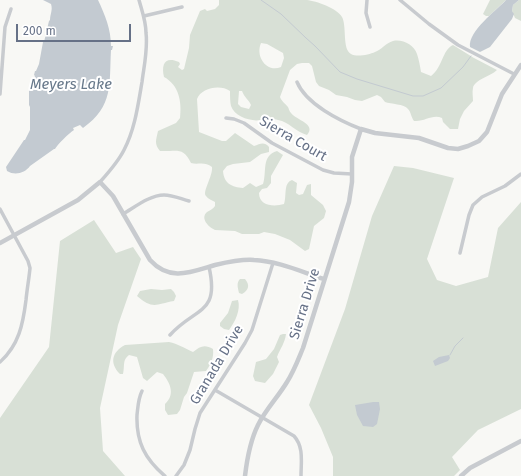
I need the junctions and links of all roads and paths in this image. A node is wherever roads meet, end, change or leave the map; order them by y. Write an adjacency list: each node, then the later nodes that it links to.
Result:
1 (139, 0): 6 (street)
2 (368, 0): 7 (street)
3 (400, 0): 9 (street)
4 (182, 7): 6 (street)
5 (11, 8): 11 (street)
6 (144, 16): 16 (street)
7 (370, 26)
8 (521, 65): 9 (street)
9 (514, 74): 13 (street)
10 (297, 82): 13 (street)
11 (0, 94)
12 (226, 118): 14 (street, Sierra Court)
13 (361, 129): 14 (street, Sierra Drive)
14 (352, 174): 25 (street, Sierra Drive)
15 (521, 174): 22 (street)
16 (100, 182): 19 (street); 20 (street)
17 (189, 201): 19 (street)
18 (0, 209): 20 (street)
19 (123, 214): 24 (street)
20 (14, 235): 21 (street); 27 (street)
21 (0, 243)
22 (460, 253)
23 (273, 263): 24 (street); 25 (street); 28 (street, Granada Drive)
24 (209, 267): 26 (street)
25 (324, 279): 30 (street, Sierra Drive)
26 (170, 335)
27 (0, 362)
28 (215, 390): 30 (street); 33 (street, Granada Drive)
29 (142, 391): 32 (street)
30 (262, 417): 34 (street, Sierra Drive); 35 (street)
31 (521, 441): 36 (street)
32 (165, 476)
33 (176, 476)
34 (245, 476)
35 (301, 476)
36 (461, 476)

